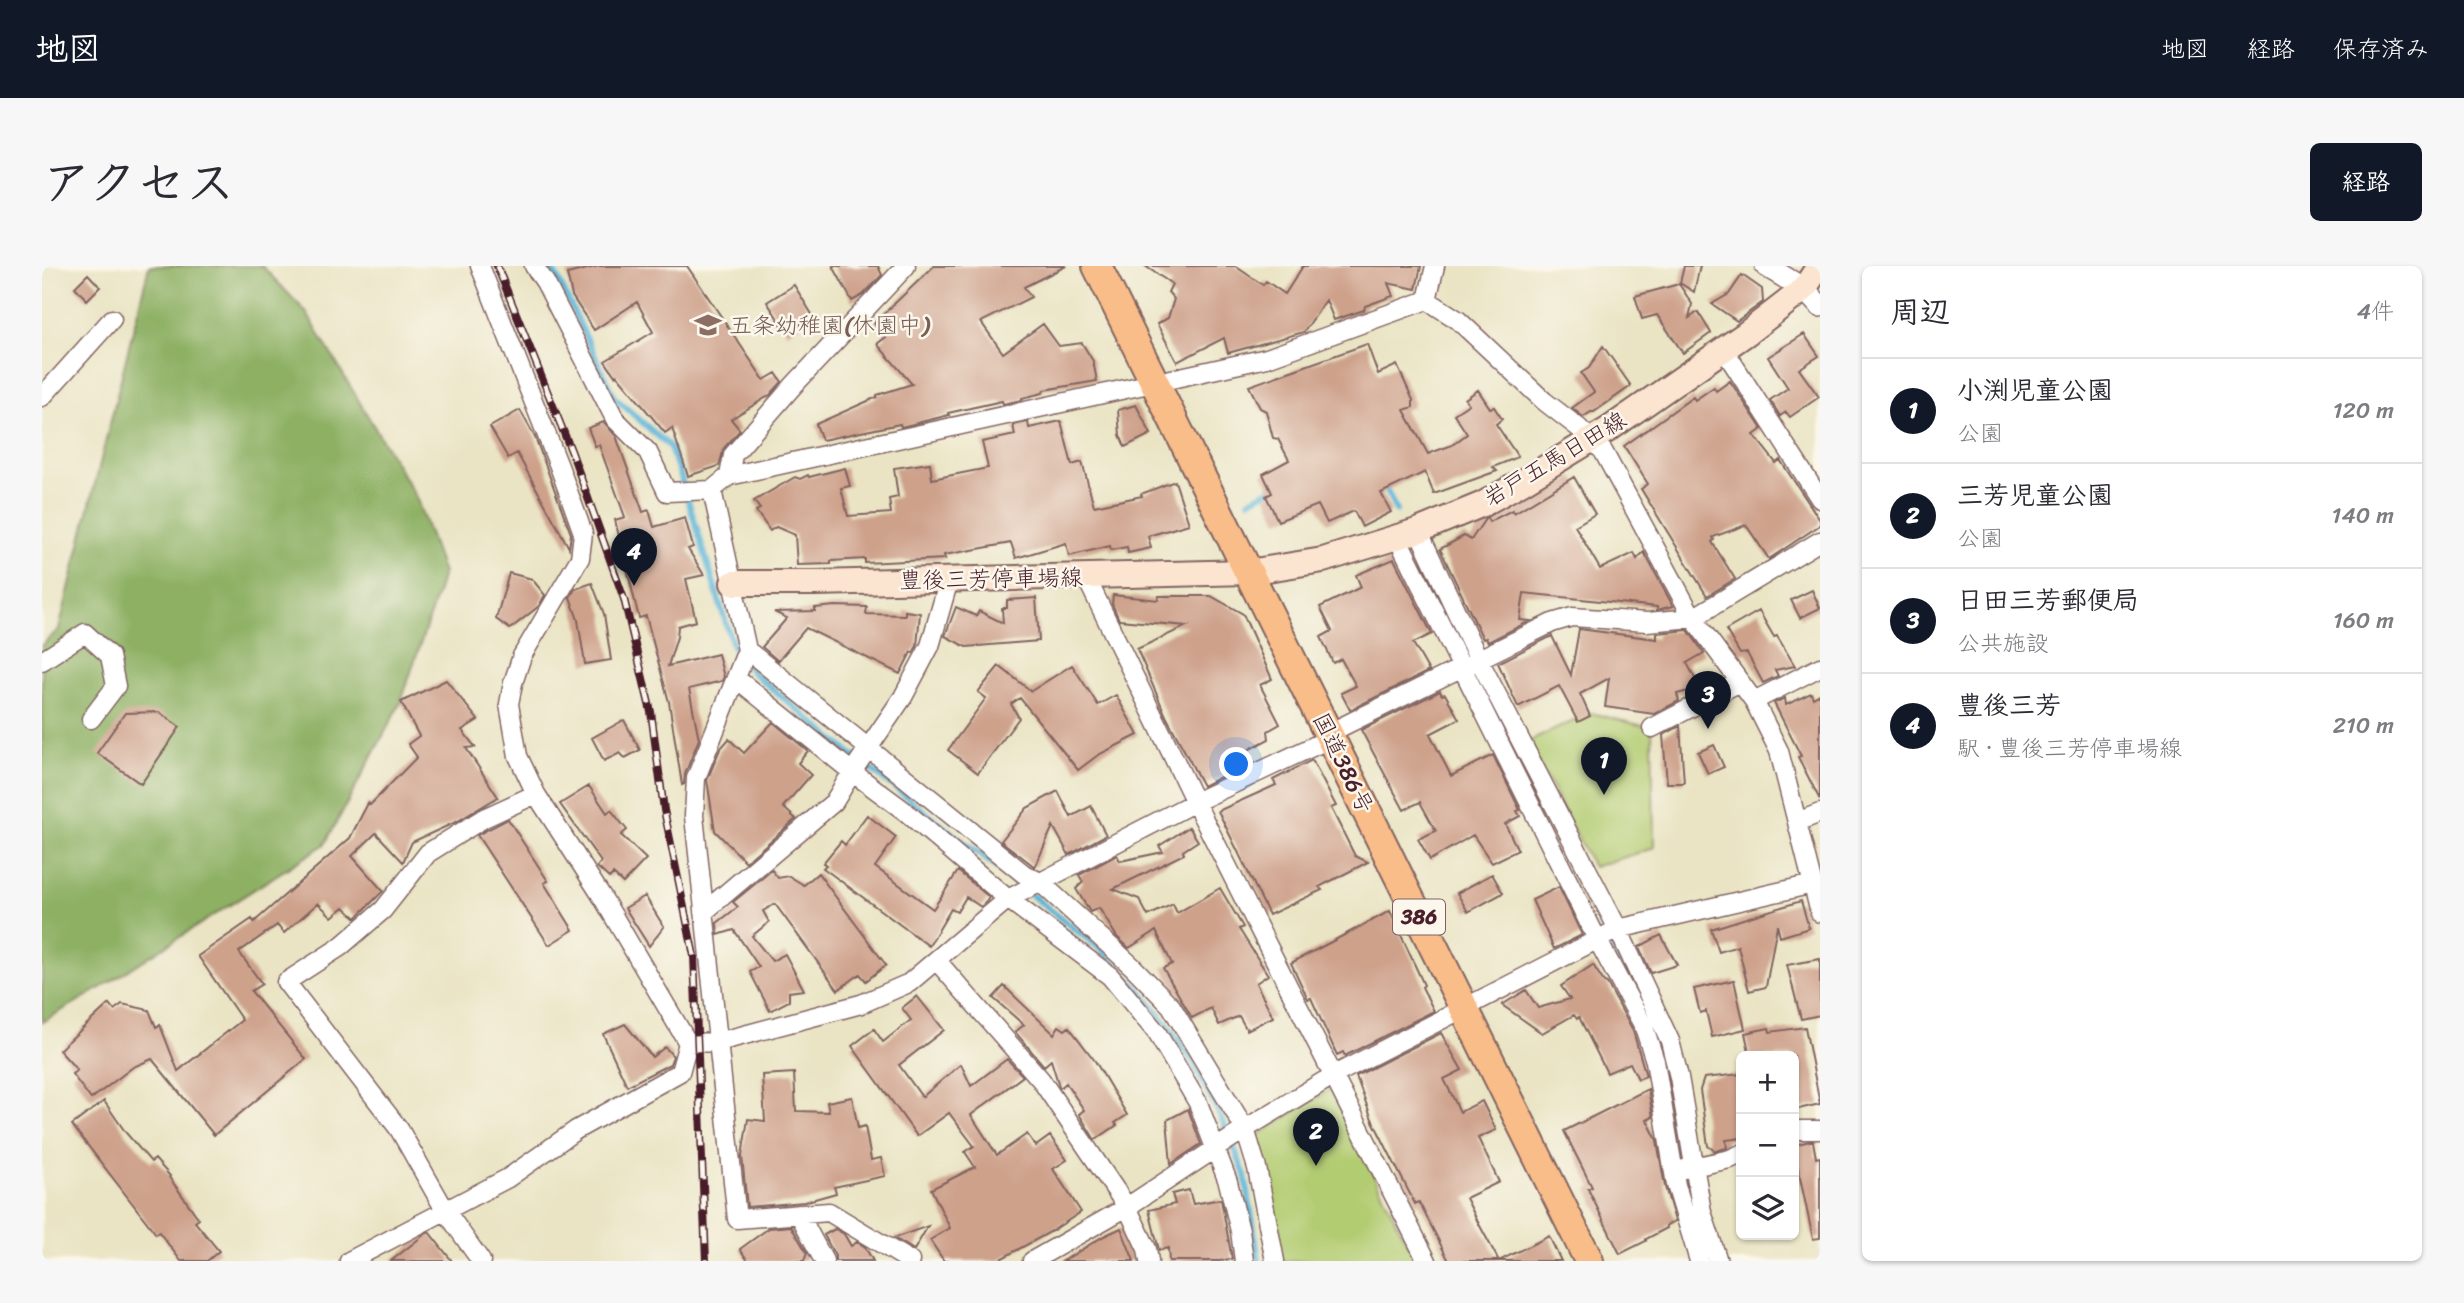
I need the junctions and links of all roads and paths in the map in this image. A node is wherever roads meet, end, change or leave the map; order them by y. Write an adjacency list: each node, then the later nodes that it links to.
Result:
1 (480, 266): 39 (street)
2 (534, 266): 17 (street)
3 (906, 266): 8 (street)
4 (1097, 266): 13 (highway, 国道386号 / 386)
5 (1435, 266): 10 (street)
6 (1766, 266): 9 (street)
7 (1819, 266): 9 (main road, 岩戸五馬日田線)
8 (889, 273): 16 (street)
9 (1812, 297): 12 (main road, 岩戸五馬日田線)
10 (1427, 300): 13 (street); 15 (street)
11 (112, 318): 14 (street)
12 (1723, 348): 15 (main road, 岩戸五馬日田線); 18 (street)
13 (1156, 383): 16 (street); 21 (highway, 国道386号 / 386)
14 (42, 397)
15 (1590, 440): 19 (main road, 岩戸五馬日田線); 25 (street)
16 (729, 477): 17 (street)
17 (712, 490): 24 (street)
18 (1820, 499)
19 (1409, 533): 21 (main road, 岩戸五馬日田線); 27 (street); 29 (street)
20 (1820, 541): 25 (street)
21 (1249, 572): 22 (main road, 豊後三芳停車場線); 36 (highway, 国道386号 / 386)
22 (1086, 577): 23 (main road, 豊後三芳停車場線); 40 (street)
23 (949, 580): 24 (main road, 豊後三芳停車場線); 37 (street)
24 (733, 583): 26 (street)
25 (1693, 618): 27 (street); 32 (street)
26 (747, 650): 31 (street); 37 (street)
27 (1478, 659): 29 (street); 48 (street)
28 (42, 661): 34 (street)
29 (1461, 667): 36 (street); 49 (street)
30 (1820, 667): 33 (street)
31 (737, 678): 38 (street); 46 (street)
32 (1740, 682): 33 (street); 35 (street)
33 (1754, 701): 42 (street)
34 (92, 719)
35 (1652, 728)
36 (1330, 736): 40 (street); 51 (highway, 国道386号 / 386)
37 (867, 748): 38 (street); 43 (street)
38 (852, 772): 45 (street); 46 (street)
39 (536, 794): 53 (street); 63 (street)
40 (1195, 802): 43 (street); 54 (street)
41 (1820, 813): 42 (street)
42 (1797, 822): 44 (street)
43 (1040, 883): 45 (street); 55 (street)
44 (1813, 884): 47 (street); 48 (street)
45 (1008, 900): 50 (street); 58 (street)
46 (704, 912): 52 (street)
47 (1820, 913)
48 (1618, 929): 49 (street); 60 (street)
49 (1597, 939): 51 (street); 61 (street)
50 (937, 961): 52 (street); 62 (street)
51 (1463, 1008): 54 (street); 74 (highway, 国道386号 / 386)
52 (718, 1042): 53 (street); 64 (street)
53 (688, 1043): 63 (street)
54 (1334, 1075): 55 (street); 73 (street)
55 (1245, 1129): 58 (street); 72 (street)
56 (1799, 1130): 57 (street)
57 (1820, 1130)
58 (1217, 1148): 62 (street); 71 (street)
59 (1736, 1155): 60 (street)
60 (1694, 1167): 61 (street); 76 (street)
61 (1674, 1170): 75 (street)
62 (1126, 1207): 69 (street); 70 (street)
63 (445, 1210): 65 (street); 66 (street)
64 (799, 1214): 67 (street); 68 (street)
65 (349, 1261)
66 (481, 1261)
67 (824, 1261)
68 (910, 1261)
69 (1032, 1261)
70 (1149, 1261)
71 (1244, 1261)
72 (1275, 1261)
73 (1427, 1261)
74 (1589, 1261)
75 (1699, 1261)
76 (1717, 1261)

